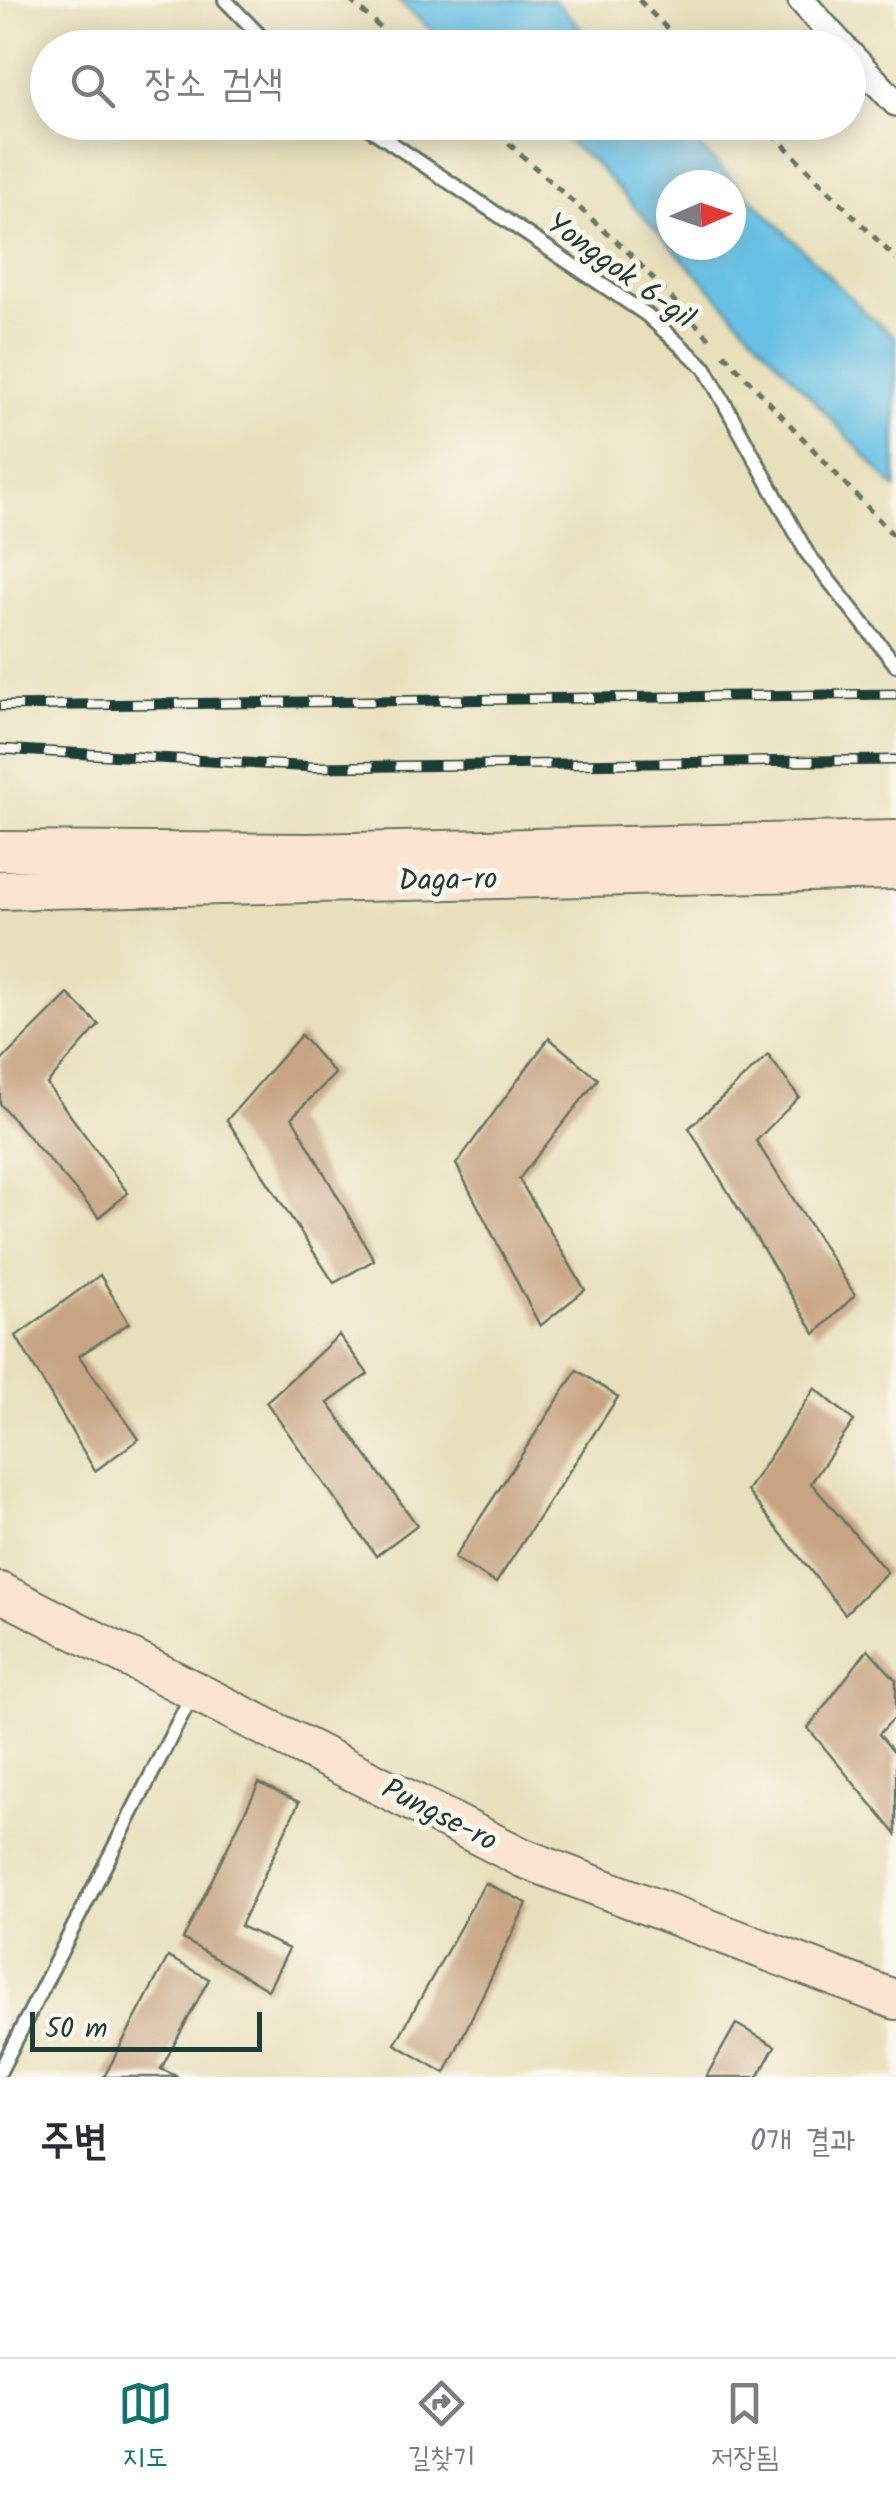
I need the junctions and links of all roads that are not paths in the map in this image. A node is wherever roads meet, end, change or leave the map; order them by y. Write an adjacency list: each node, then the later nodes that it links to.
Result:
1 (225, 0): 3 (lane)
2 (800, 0): 4 (street)
3 (254, 30)
4 (828, 30)
5 (866, 71): 6 (street)
6 (896, 103)
7 (387, 140): 8 (lane, Yonggok 6-gil)
8 (896, 664)
9 (896, 840): 10 (street, Daga-ro)
10 (0, 851)
11 (896, 870): 12 (street, Daga-ro)
12 (0, 890)
13 (0, 1592): 14 (street, Pungse-ro)
14 (194, 1691): 15 (street, Pungse-ro); 16 (lane)
15 (896, 2000)
16 (0, 2071)

